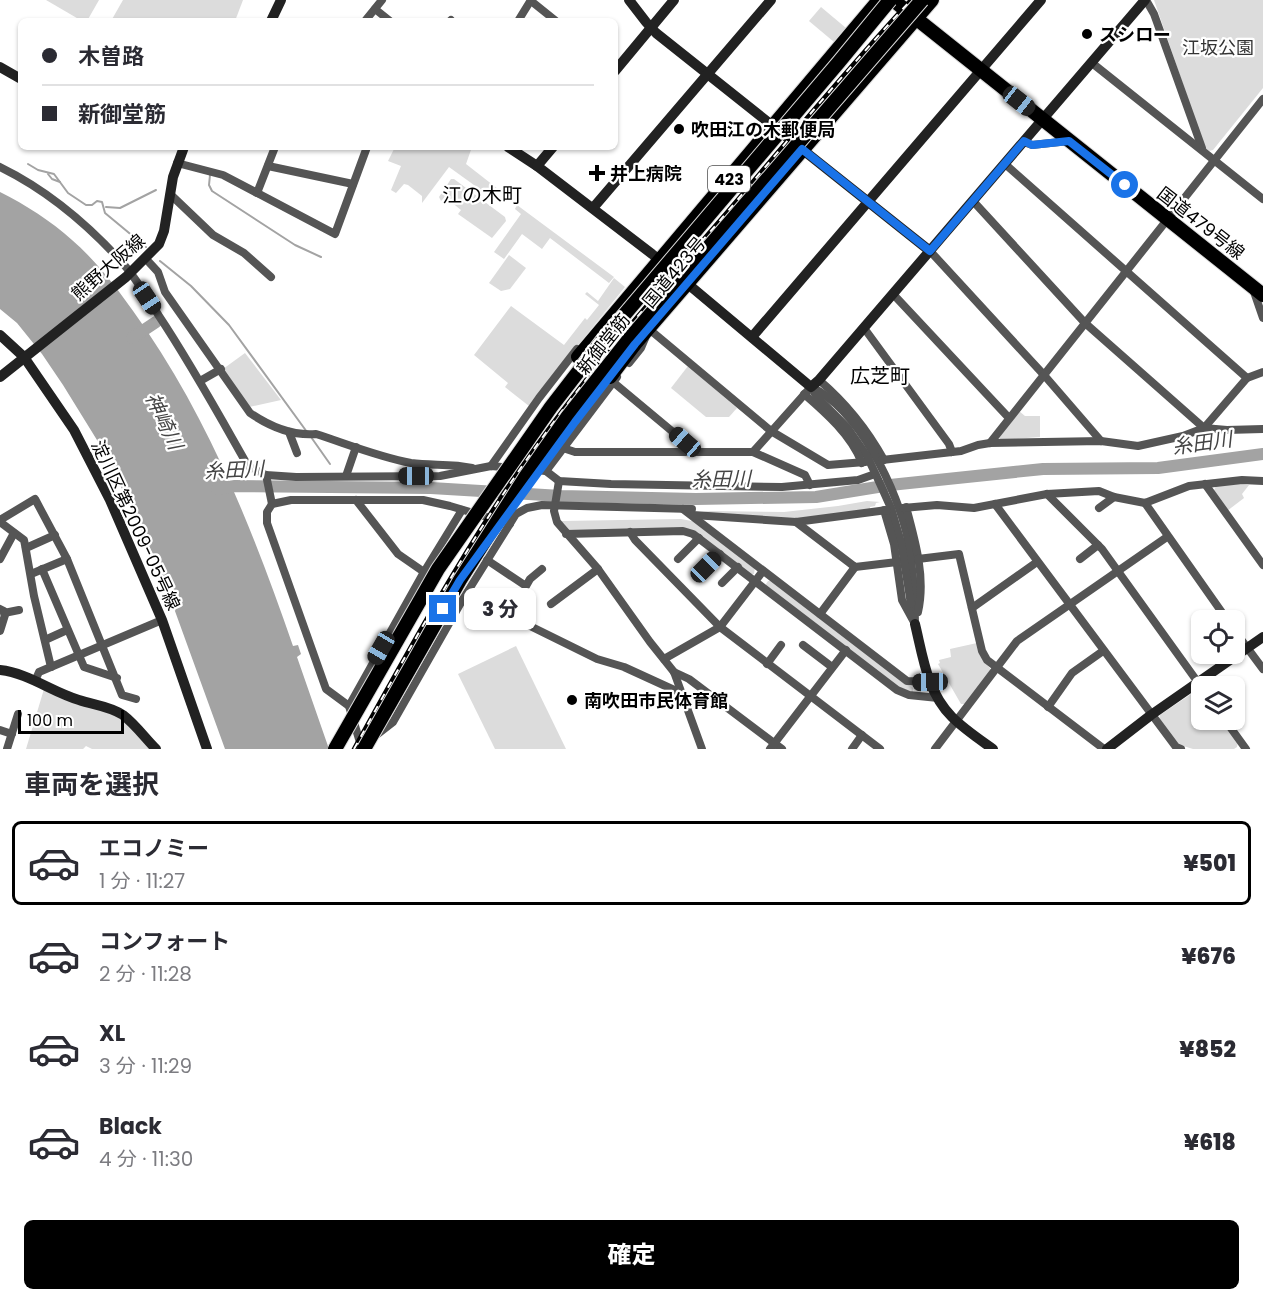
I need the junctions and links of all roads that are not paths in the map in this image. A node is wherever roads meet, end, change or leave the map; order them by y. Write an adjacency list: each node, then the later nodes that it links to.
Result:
1 (281, 0): 14 (street)
2 (531, 0): 17 (street); 18 (street)
3 (629, 0): 20 (street)
4 (674, 0): 20 (street)
5 (771, 0): 26 (street)
6 (879, 0): 21 (highway, 国道423号 / 423)
7 (916, 0): 12 (street)
8 (922, 0): 147 (highway, 新御堂筋 / 423, bridge)
9 (933, 0): 19 (highway, 国道423号 / 423)
10 (1041, 0): 25 (street)
11 (1146, 0): 22 (street); 41 (street)
12 (894, 2): 19 (highway, 国道479号線); 21 (street); 140 (highway, 新御堂筋 / 423, bridge)
13 (379, 3): 15 (street); 16 (street)
14 (272, 18)
15 (368, 18)
16 (388, 18)
17 (520, 18)
18 (552, 18)
19 (916, 19): 25 (highway, 国道479号線); 35 (highway, 国道423号 / 423)
20 (651, 28): 23 (street); 26 (street)
21 (850, 35): 32 (highway, 国道423号 / 423)
22 (1092, 63): 31 (street); 41 (street)
23 (618, 66)
24 (0, 67): 27 (street)
25 (980, 71): 31 (highway, 国道479号線); 53 (street)
26 (708, 74): 32 (street); 54 (street)
27 (18, 77)
28 (1263, 99): 29 (street)
29 (1254, 110): 30 (street); 42 (street)
30 (1263, 117)
31 (1042, 120): 33 (street); 34 (highway, 国道479号線)
32 (774, 126): 35 (street); 58 (highway, 国道423号 / 423)
33 (1024, 141): 34 (street); 44 (street)
34 (1069, 141): 55 (highway, 国道479号線)
35 (802, 149): 53 (street); 62 (highway, 国道423号 / 423)
36 (183, 150): 43 (street, 熊野大阪線)
37 (274, 150): 45 (street)
38 (366, 150): 48 (street)
39 (513, 150): 46 (street)
40 (550, 150): 46 (street)
41 (1202, 150): 42 (street)
42 (1215, 160): 51 (street); 55 (street)
43 (177, 163): 49 (street); 50 (street, 熊野大阪線)
44 (1005, 164): 52 (street); 59 (street)
45 (268, 165): 48 (street); 49 (street)
46 (537, 166): 54 (street)
47 (0, 167): 60 (street)
48 (353, 184): 49 (street)
49 (257, 193)
50 (170, 194): 57 (street, 熊野大阪線); 61 (street)
51 (1263, 198)
52 (973, 201): 56 (street); 68 (street)
53 (868, 202): 56 (street); 72 (street)
54 (593, 208): 58 (street)
55 (1168, 220): 59 (street); 63 (highway, 国道479号線)
56 (930, 251): 64 (street); 76 (street)
57 (146, 259): 60 (street, 熊野大阪線); 74 (street)
58 (659, 260): 62 (street); 66 (highway, 国道423号 / 423)
59 (1126, 271): 68 (street); 78 (street)
60 (128, 275): 73 (street, 熊野大阪線); 80 (street)
61 (271, 277)
62 (688, 284): 70 (highway, 国道423号 / 423); 72 (street)
63 (1251, 285): 65 (highway, 国道479号線); 67 (street)
64 (893, 294): 69 (street); 82 (street)
65 (1263, 295)
66 (616, 310): 95 (street); 140 (highway, 国道423号 / 423, bridge)
67 (1263, 318)
68 (1085, 323): 76 (street); 83 (street)
69 (864, 328): 81 (street); 93 (street)
70 (650, 329): 79 (highway, 国道423号 / 423); 85 (street)
71 (0, 335): 73 (street, 淀川区第2009-05号線)
72 (752, 337): 81 (street)
73 (26, 356): 77 (street, 熊野大阪線); 158 (street, 淀川区第2009-05号線)
74 (221, 369): 80 (street); 86 (street)
75 (1263, 372): 78 (street)
76 (1044, 375): 82 (street); 87 (street)
77 (0, 377)
78 (1247, 378): 83 (street)
79 (611, 379): 90 (street); 91 (street); 147 (highway, 国道423号 / 423, bridge)
80 (201, 381): 100 (street)
81 (812, 387): 85 (street); 85 (street); 93 (street); 99 (street)
82 (1009, 418): 88 (street)
83 (1204, 428): 84 (street); 87 (street)
84 (1263, 429)
85 (771, 431): 92 (street)
86 (289, 432): 89 (street); 94 (street)
87 (1101, 441): 88 (street)
88 (990, 443): 93 (street)
89 (356, 447): 96 (street); 98 (street)
90 (563, 448): 91 (street); 97 (street)
91 (692, 452): 92 (street)
92 (753, 452): 104 (street)
93 (952, 452)
94 (297, 453)
95 (491, 466): 96 (street); 97 (street)
96 (474, 468): 98 (street)
97 (546, 471): 101 (street)
98 (346, 476): 100 (street)
99 (879, 476): 104 (street); 159 (street)
100 (266, 477): 108 (street)
101 (559, 481): 104 (street); 111 (street)
102 (1262, 483): 103 (street)
103 (1205, 484): 109 (street); 135 (street)
104 (810, 485)
105 (1047, 494): 106 (street); 110 (street); 124 (street)
106 (1114, 496): 109 (street); 112 (street)
107 (356, 500): 108 (street); 113 (street); 145 (street)
108 (272, 501): 191 (street)
109 (1145, 503): 122 (street)
110 (995, 504): 130 (street); 134 (street)
111 (555, 506): 114 (street); 117 (street); 120 (street)
112 (1099, 508)
113 (462, 510): 117 (street); 145 (street)
114 (692, 512): 116 (street); 144 (street)
115 (0, 521): 119 (street); 121 (street)
116 (796, 522): 133 (street); 138 (street)
117 (510, 524): 131 (street)
118 (630, 532): 120 (street); 123 (street); 160 (street)
119 (14, 533): 125 (street); 127 (street)
120 (566, 534): 142 (street)
121 (55, 535): 125 (street); 128 (street)
122 (1167, 537): 143 (street); 155 (street)
123 (699, 538): 126 (street); 129 (street)
124 (1098, 545): 132 (street); 143 (street)
125 (26, 548): 146 (street)
126 (720, 554): 136 (street); 137 (street)
127 (0, 559)
128 (67, 559): 139 (street); 166 (street)
129 (678, 559)
130 (918, 559): 153 (street); 159 (street)
131 (487, 560): 141 (street); 150 (street)
132 (1080, 560)
133 (897, 562): 138 (street); 159 (street)
134 (1037, 562): 152 (street); 153 (street)
135 (1263, 565)
136 (706, 567)
137 (738, 567): 148 (street); 149 (street)
138 (855, 567): 157 (street)
139 (42, 569): 146 (street); 161 (street)
140 (438, 569): 206 (highway, 新御堂筋 / 423, bridge)
141 (542, 569)
142 (598, 569): 151 (street); 173 (street)
143 (1118, 570): 152 (street); 181 (street)
144 (763, 571): 148 (street); 157 (street)
145 (424, 572): 191 (street)
146 (30, 574): 164 (street)
147 (460, 580): 201 (highway, 新御堂筋 / 423, bridge)
148 (756, 581): 160 (street); 170 (street)
149 (722, 583)
150 (463, 599): 187 (street); 201 (street)
151 (551, 604)
152 (1069, 605): 171 (street); 177 (street)
153 (972, 608): 177 (street)
154 (19, 610): 156 (street)
155 (1220, 610)
156 (2, 611): 162 (street)
157 (820, 614): 185 (street)
158 (162, 620): 166 (street); 205 (street, 淀川区第2009-05号線)
159 (915, 624): 185 (street)
160 (720, 627): 173 (street); 174 (street)
161 (67, 630): 164 (street); 172 (street)
162 (0, 631)
163 (1263, 637): 169 (street)
164 (45, 640): 175 (street)
165 (1245, 644): 169 (street)
166 (103, 645): 172 (street); 183 (street)
167 (781, 645): 174 (street)
168 (803, 645): 176 (street)
169 (1248, 648): 178 (street); 182 (street)
170 (846, 650): 176 (street); 189 (street)
171 (1103, 651): 192 (street); 194 (street)
172 (78, 655): 175 (street); 183 (street)
173 (664, 659): 180 (street)
174 (767, 663): 188 (street)
175 (51, 667): 184 (street)
176 (832, 667): 188 (street)
177 (997, 669): 192 (street); 195 (street)
178 (1263, 669)
179 (0, 670): 184 (street)
180 (674, 672): 187 (street); 200 (street)
181 (1194, 676)
182 (1212, 676)
183 (117, 678): 190 (street)
184 (35, 681): 204 (street)
185 (930, 682): 189 (street)
186 (1191, 691): 194 (street)
187 (683, 694): 207 (street)
188 (810, 696): 199 (street); 200 (street)
189 (938, 698): 195 (street)
190 (136, 699)
191 (349, 706): 201 (street)
192 (1048, 707): 213 (street)
193 (18, 714): 198 (street)
194 (1151, 715): 213 (street); 214 (street)
195 (956, 721): 211 (street); 212 (street)
196 (0, 730): 198 (street)
197 (1231, 730): 202 (street)
198 (12, 734): 203 (street)
199 (862, 735): 209 (street); 210 (street)
200 (772, 746): 208 (street)
201 (363, 748)
202 (1243, 748)
203 (8, 749)
204 (156, 749)
205 (207, 749)
206 (335, 749)
207 (702, 749)
208 (782, 749)
209 (852, 749)
210 (880, 749)
211 (935, 749)
212 (993, 749)
213 (1106, 749)
214 (1181, 749)

